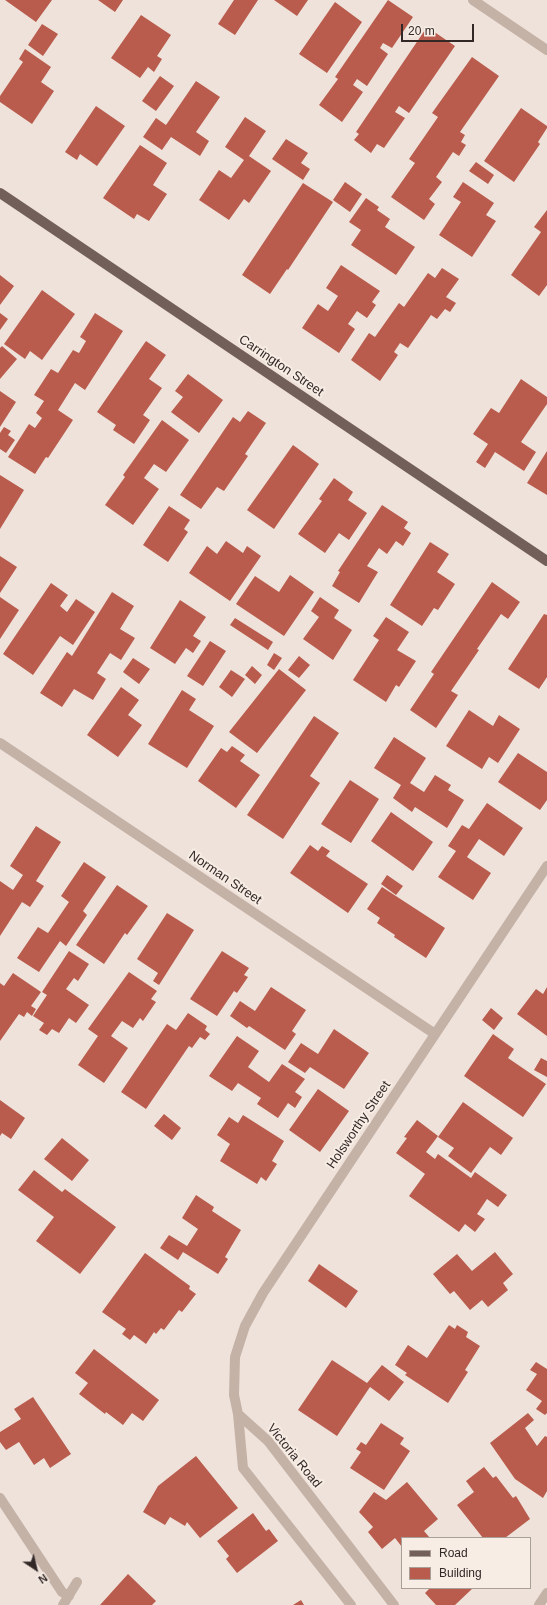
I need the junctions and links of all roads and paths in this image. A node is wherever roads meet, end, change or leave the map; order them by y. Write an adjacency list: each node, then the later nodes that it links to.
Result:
1 (473, 0): 2 (street)
2 (547, 50)
3 (0, 193): 4 (main road, Carrington Street)
4 (547, 561)
5 (0, 743): 7 (street, Norman Street)
6 (547, 866): 7 (street, Holsworthy Street)
7 (435, 1034): 8 (street, Holsworthy Street)
8 (238, 1414): 13 (street); 14 (street, Victoria Road)
9 (0, 1498): 12 (street)
10 (77, 1582): 12 (street)
11 (547, 1593): 15 (street)
12 (66, 1601)
13 (351, 1605)
14 (394, 1605)
15 (539, 1605)

